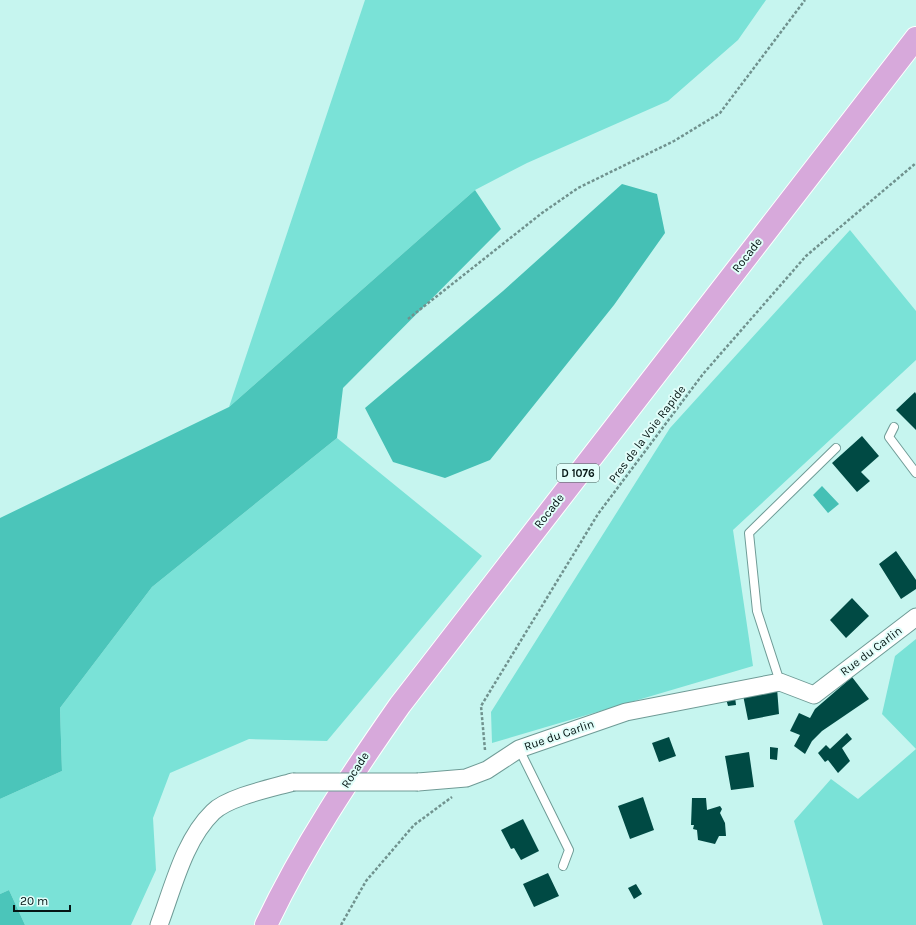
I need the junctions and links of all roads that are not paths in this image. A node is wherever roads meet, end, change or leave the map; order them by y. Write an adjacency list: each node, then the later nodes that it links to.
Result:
1 (916, 38): 10 (main road, Rocade / D 1076)
2 (894, 427): 4 (lane)
3 (836, 448): 6 (lane)
4 (916, 473)
5 (916, 617): 6 (street, Rue du Carlin)
6 (780, 682): 7 (street, Rue du Carlin)
7 (519, 749): 8 (lane); 9 (street, Rue du Carlin, bridge)
8 (563, 866)
9 (159, 925)
10 (266, 925)

